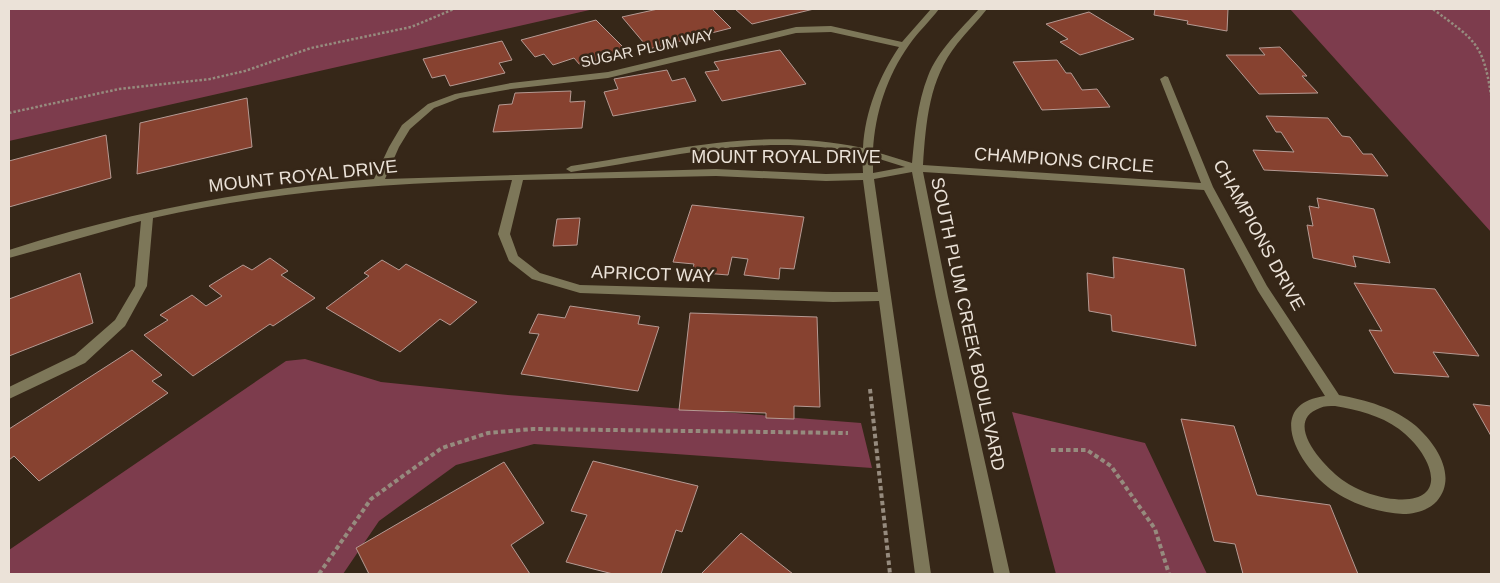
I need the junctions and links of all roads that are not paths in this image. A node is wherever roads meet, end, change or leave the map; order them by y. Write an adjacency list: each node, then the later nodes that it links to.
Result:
1 (936, 9): 3 (street)
2 (984, 9): 6 (street, SOUTH PLUM CREEK BOULEVARD)
3 (904, 45): 5 (street); 9 (street, SUGAR PLUM WAY)
4 (1165, 79): 10 (street, CHAMPIONS DRIVE)
5 (867, 151): 6 (street, MOUNT ROYAL DRIVE); 7 (street, MOUNT ROYAL DRIVE); 8 (street)
6 (917, 168): 8 (street, MOUNT ROYAL DRIVE); 10 (street, CHAMPIONS CIRCLE); 17 (street, SOUTH PLUM CREEK BOULEVARD)
7 (518, 177): 8 (street, MOUNT ROYAL DRIVE); 9 (street, MOUNT ROYAL DRIVE); 13 (street, APRICOT WAY)
8 (868, 177): 13 (street)
9 (378, 183): 11 (street, MOUNT ROYAL DRIVE)
10 (1208, 187): 15 (street, CHAMPIONS DRIVE)
11 (148, 216): 12 (street, MOUNT ROYAL DRIVE); 14 (street)
12 (9, 254)
13 (883, 296): 16 (street)
14 (9, 393)
15 (1335, 400): 15 (street)
16 (923, 574)
17 (1002, 574)

